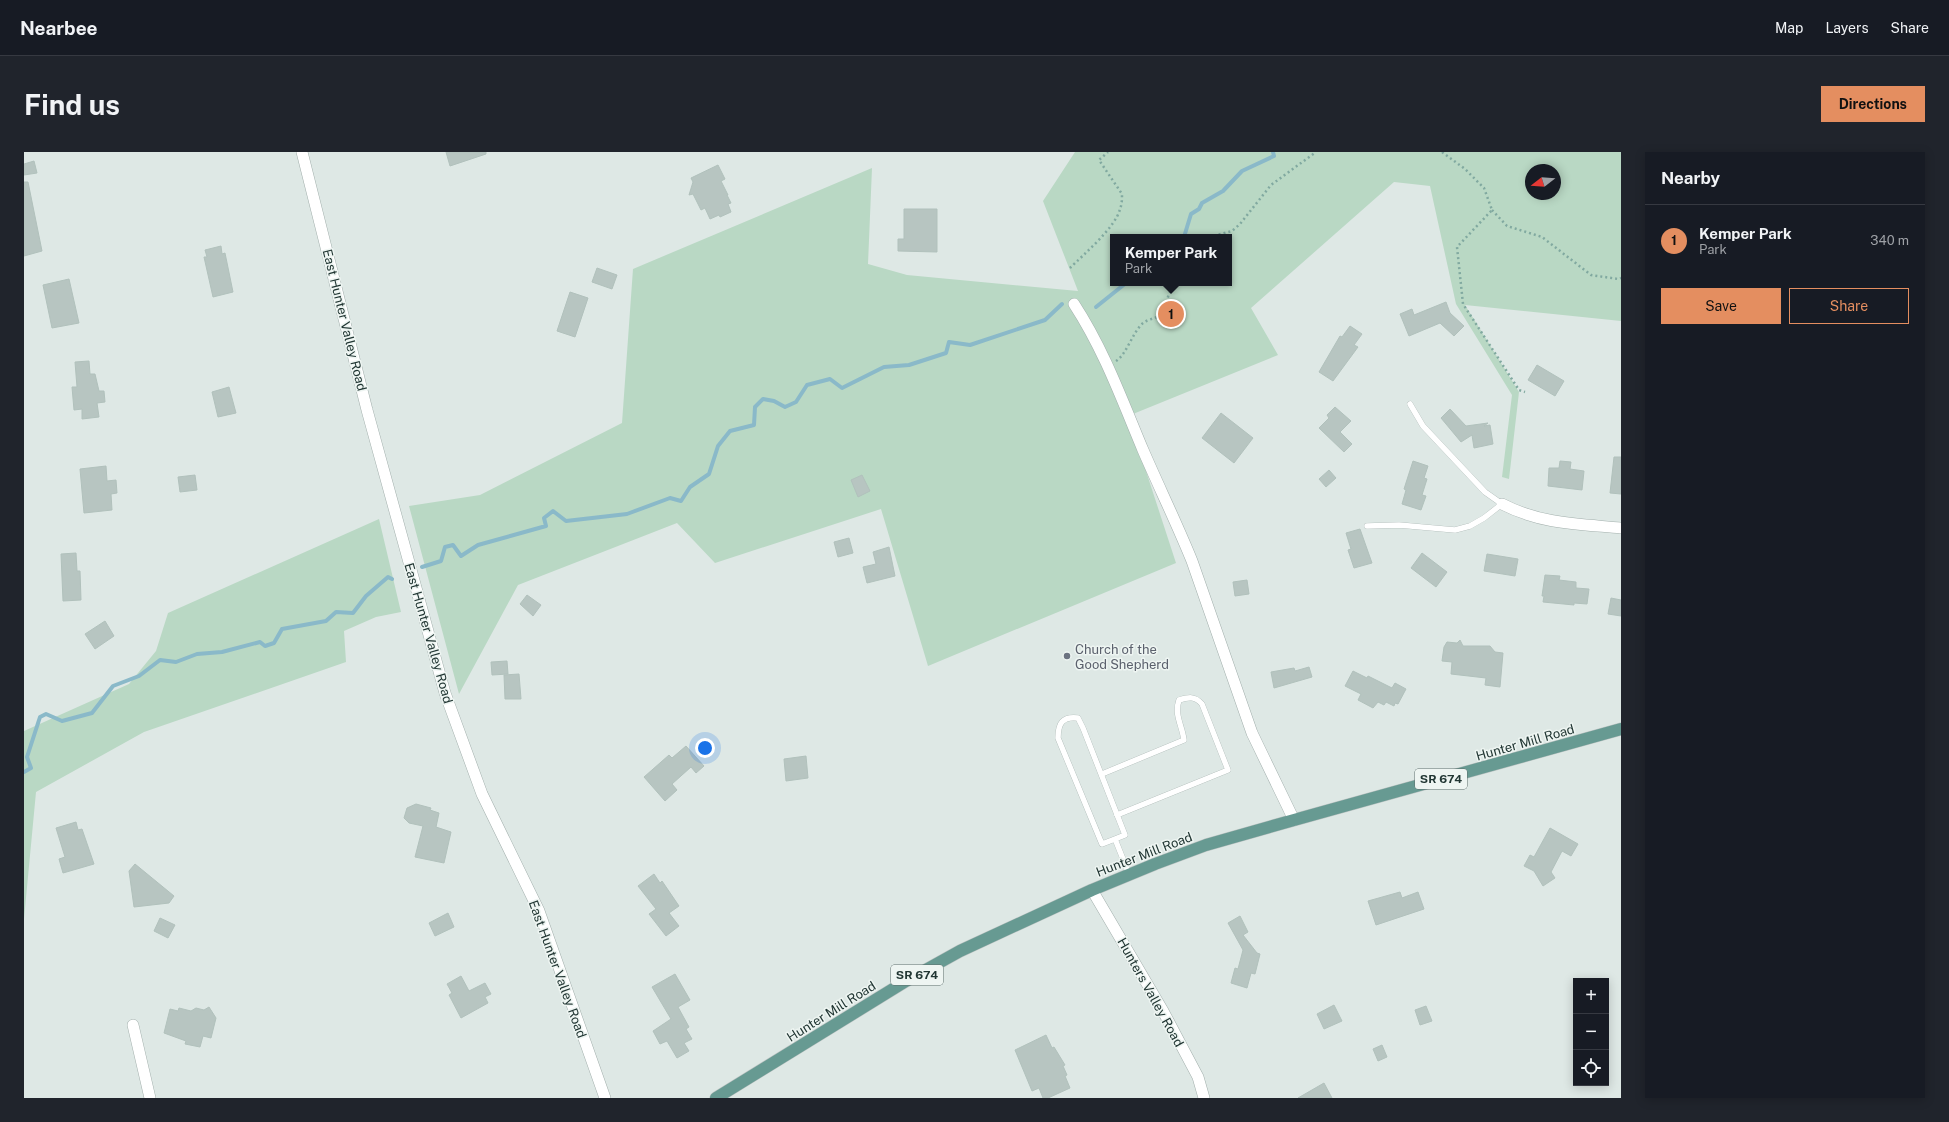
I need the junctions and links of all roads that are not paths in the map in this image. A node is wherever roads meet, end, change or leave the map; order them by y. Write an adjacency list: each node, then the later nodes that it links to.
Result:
1 (302, 152): 16 (street, East Hunter Valley Road)
2 (1074, 304): 10 (street)
3 (1410, 404): 4 (lane)
4 (1502, 504): 5 (lane); 6 (street)
5 (1367, 526)
6 (1621, 528)
7 (1621, 729): 10 (main road, Hunter Mill Road / SR 674)
8 (1102, 774): 9 (lane); 9 (lane); 11 (lane)
9 (1117, 816): 11 (lane)
10 (1294, 820): 12 (main road, Hunter Mill Road / SR 674)
11 (1115, 839): 12 (lane)
12 (1129, 874): 13 (main road, Hunter Mill Road / SR 674)
13 (1092, 890): 17 (main road, Hunter Mill Road / SR 674); 18 (street, Hunters Valley Road)
14 (133, 1025): 15 (street)
15 (150, 1098)
16 (605, 1098)
17 (716, 1098)
18 (1204, 1098)

